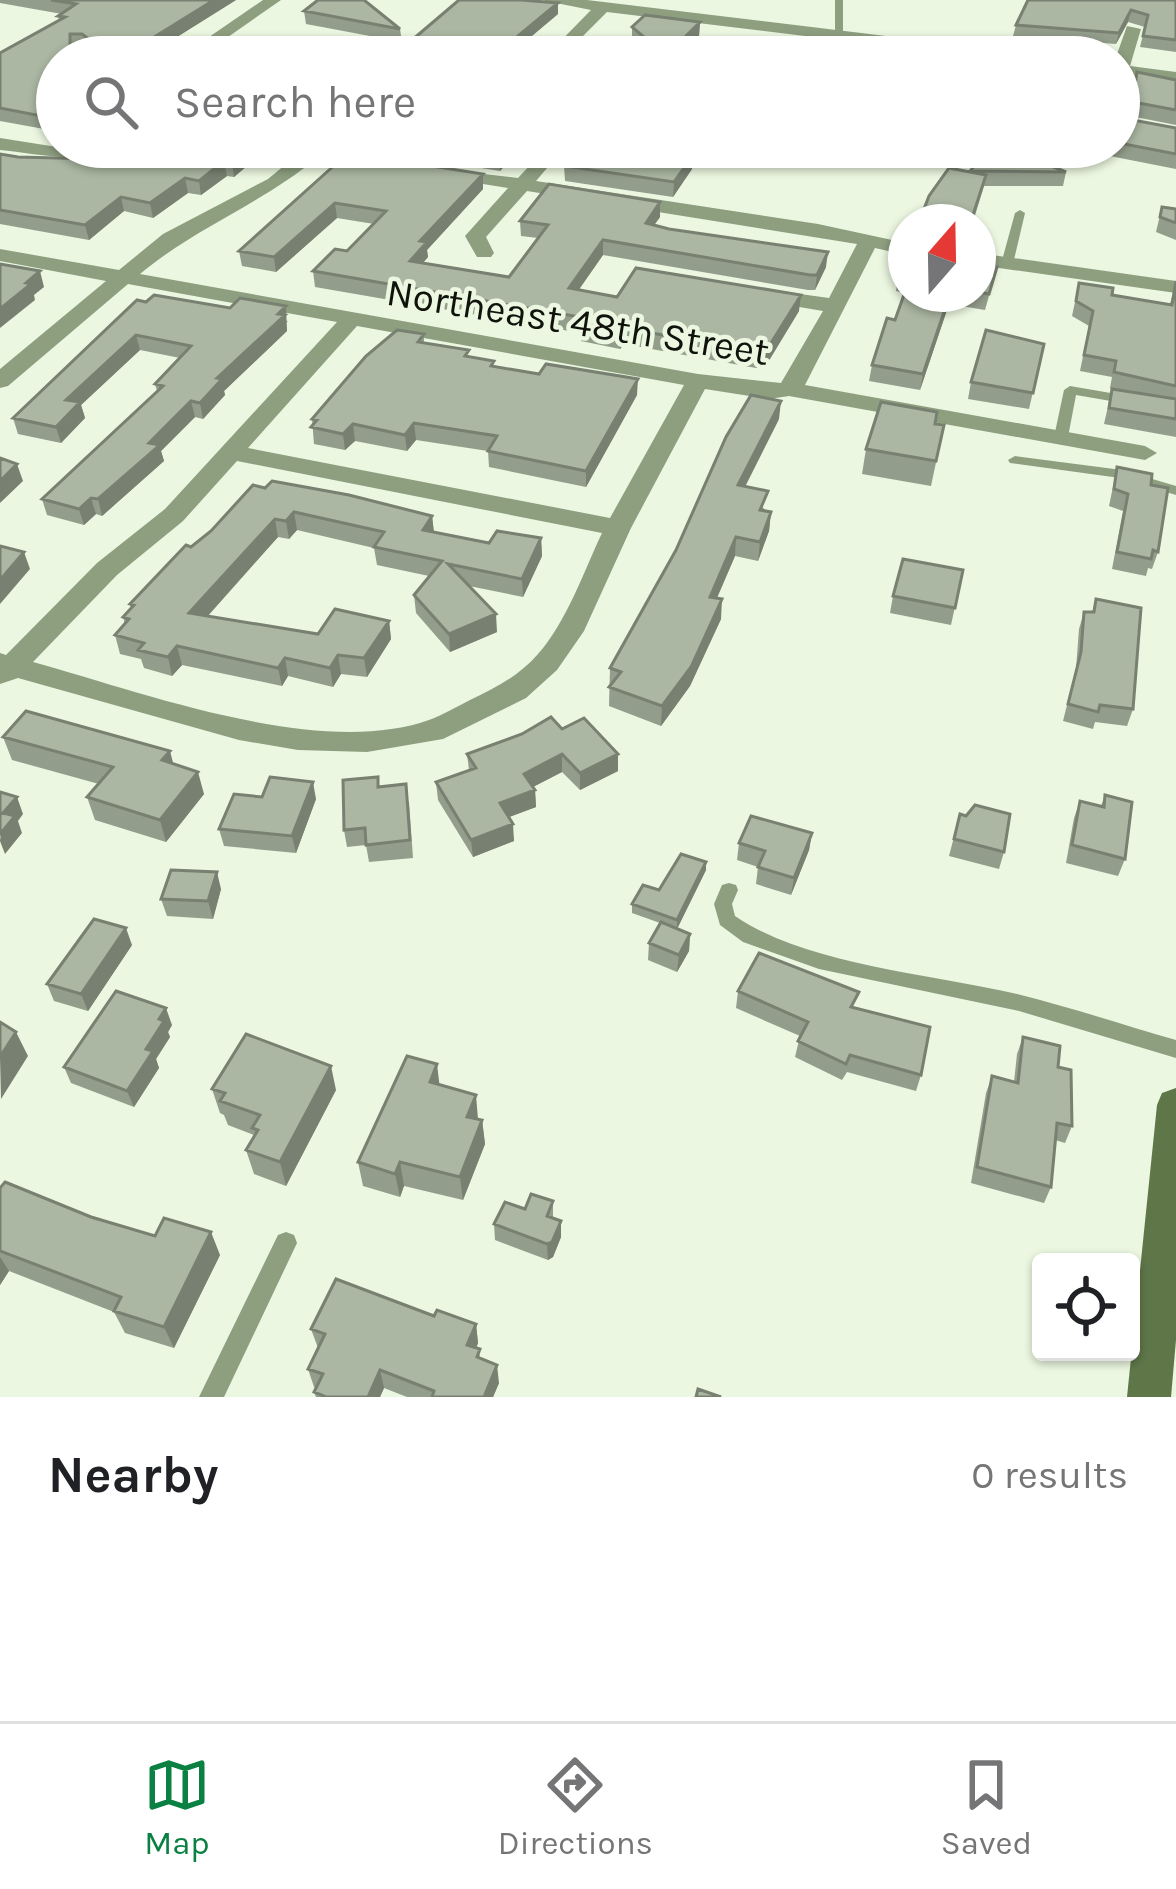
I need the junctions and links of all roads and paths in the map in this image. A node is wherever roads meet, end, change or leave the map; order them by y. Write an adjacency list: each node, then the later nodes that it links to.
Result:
1 (272, 0): 7 (street)
2 (549, 0): 4 (street)
3 (839, 0): 6 (lane)
4 (602, 7): 6 (street); 8 (street)
5 (1132, 28): 10 (street)
6 (839, 35): 9 (street)
7 (219, 36)
8 (574, 36)
9 (847, 36)
10 (1130, 36)
11 (1140, 73): 12 (street)
12 (1176, 77)
13 (0, 144): 14 (street)
14 (36, 148)
15 (294, 168): 26 (street)
16 (535, 168): 18 (street)
17 (428, 170): 18 (street)
18 (518, 184): 20 (street); 22 (street)
19 (1020, 213): 25 (lane)
20 (868, 242): 21 (street); 29 (street)
21 (888, 246)
22 (484, 253)
23 (0, 255): 26 (street, Northeast 48th Street)
24 (996, 262): 25 (street)
25 (1007, 264): 27 (street)
26 (122, 277): 30 (street, Northeast 48th Street); 31 (street)
27 (1176, 287)
28 (743, 291): 29 (street)
29 (836, 306): 33 (street)
30 (351, 320): 32 (street, Northeast 48th Street); 37 (street)
31 (0, 381)
32 (698, 381): 33 (street, Northeast 48th Street); 40 (street)
33 (789, 389): 35 (street, Northeast 48th Street)
34 (1155, 404): 35 (lane)
35 (1061, 437): 36 (street, Northeast 48th Street)
36 (1144, 452)
37 (233, 453): 40 (street); 41 (street)
38 (1015, 460): 39 (lane)
39 (1176, 490)
40 (618, 528): 41 (street)
41 (4, 669)
42 (729, 890): 43 (lane)
43 (1176, 1049)
44 (1176, 1105): 46 (street)
45 (286, 1243): 47 (lane)
46 (1167, 1292): 48 (street)
47 (211, 1397)
48 (1149, 1397)

